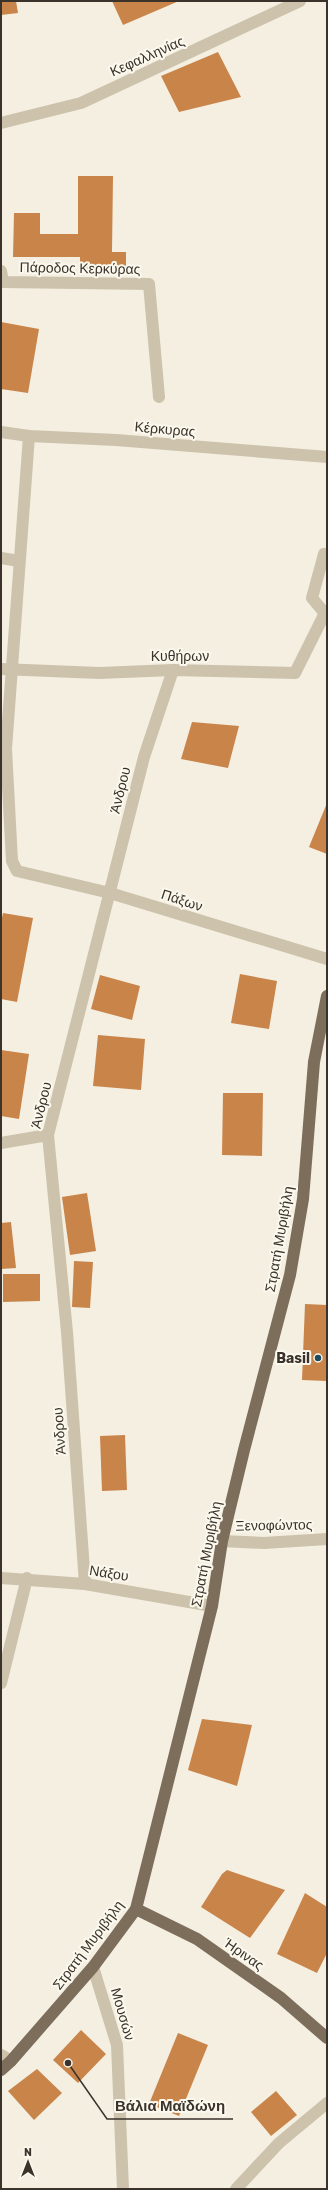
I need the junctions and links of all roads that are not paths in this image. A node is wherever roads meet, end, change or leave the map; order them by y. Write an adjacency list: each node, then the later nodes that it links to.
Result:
1 (300, 1): 2 (street, Κεφαλληνίας)
2 (1, 123)
3 (1, 271): 4 (street, Πάροδος Κερκύρας)
4 (159, 397)
5 (1, 432): 6 (street, Κέρκυρας)
6 (29, 436): 7 (street, Κέρκυρας); 10 (street)
7 (327, 457)
8 (326, 554): 11 (street)
9 (1, 558): 10 (street)
10 (19, 561): 12 (street)
11 (326, 615): 13 (street, Κυθήρων)
12 (6, 669): 13 (street, Κυθήρων); 14 (street, Πάξων)
13 (172, 670): 14 (street, Άνδρου)
14 (110, 893): 15 (street, Πάξων); 17 (street, Άνδρου)
15 (327, 959)
16 (327, 996): 20 (main road, Στρατή Μυριβήλη)
17 (48, 1136): 18 (street); 23 (street, Άνδρου)
18 (1, 1143)
19 (327, 1539): 20 (street, Ξενοφώντος)
20 (222, 1541): 24 (main road, Στρατή Μυριβήλη)
21 (1, 1578): 22 (street, Νάξου)
22 (27, 1578): 23 (street, Νάξου); 25 (street)
23 (85, 1584): 24 (street, Νάξου)
24 (212, 1606): 26 (main road, Στρατή Μυριβήλη)
25 (1, 1683)
26 (136, 1909): 27 (main road, Στρατή Μυριβήλη); 28 (main road, Ήρινας)
27 (93, 1967): 29 (main road, Στρατή Μυριβήλη); 32 (street, Μουσών)
28 (327, 2038)
29 (6, 2058): 30 (main road, Στρατή Μυριβήλη)
30 (1, 2070)
31 (327, 2103): 33 (street)
32 (123, 2189)
33 (236, 2189)

